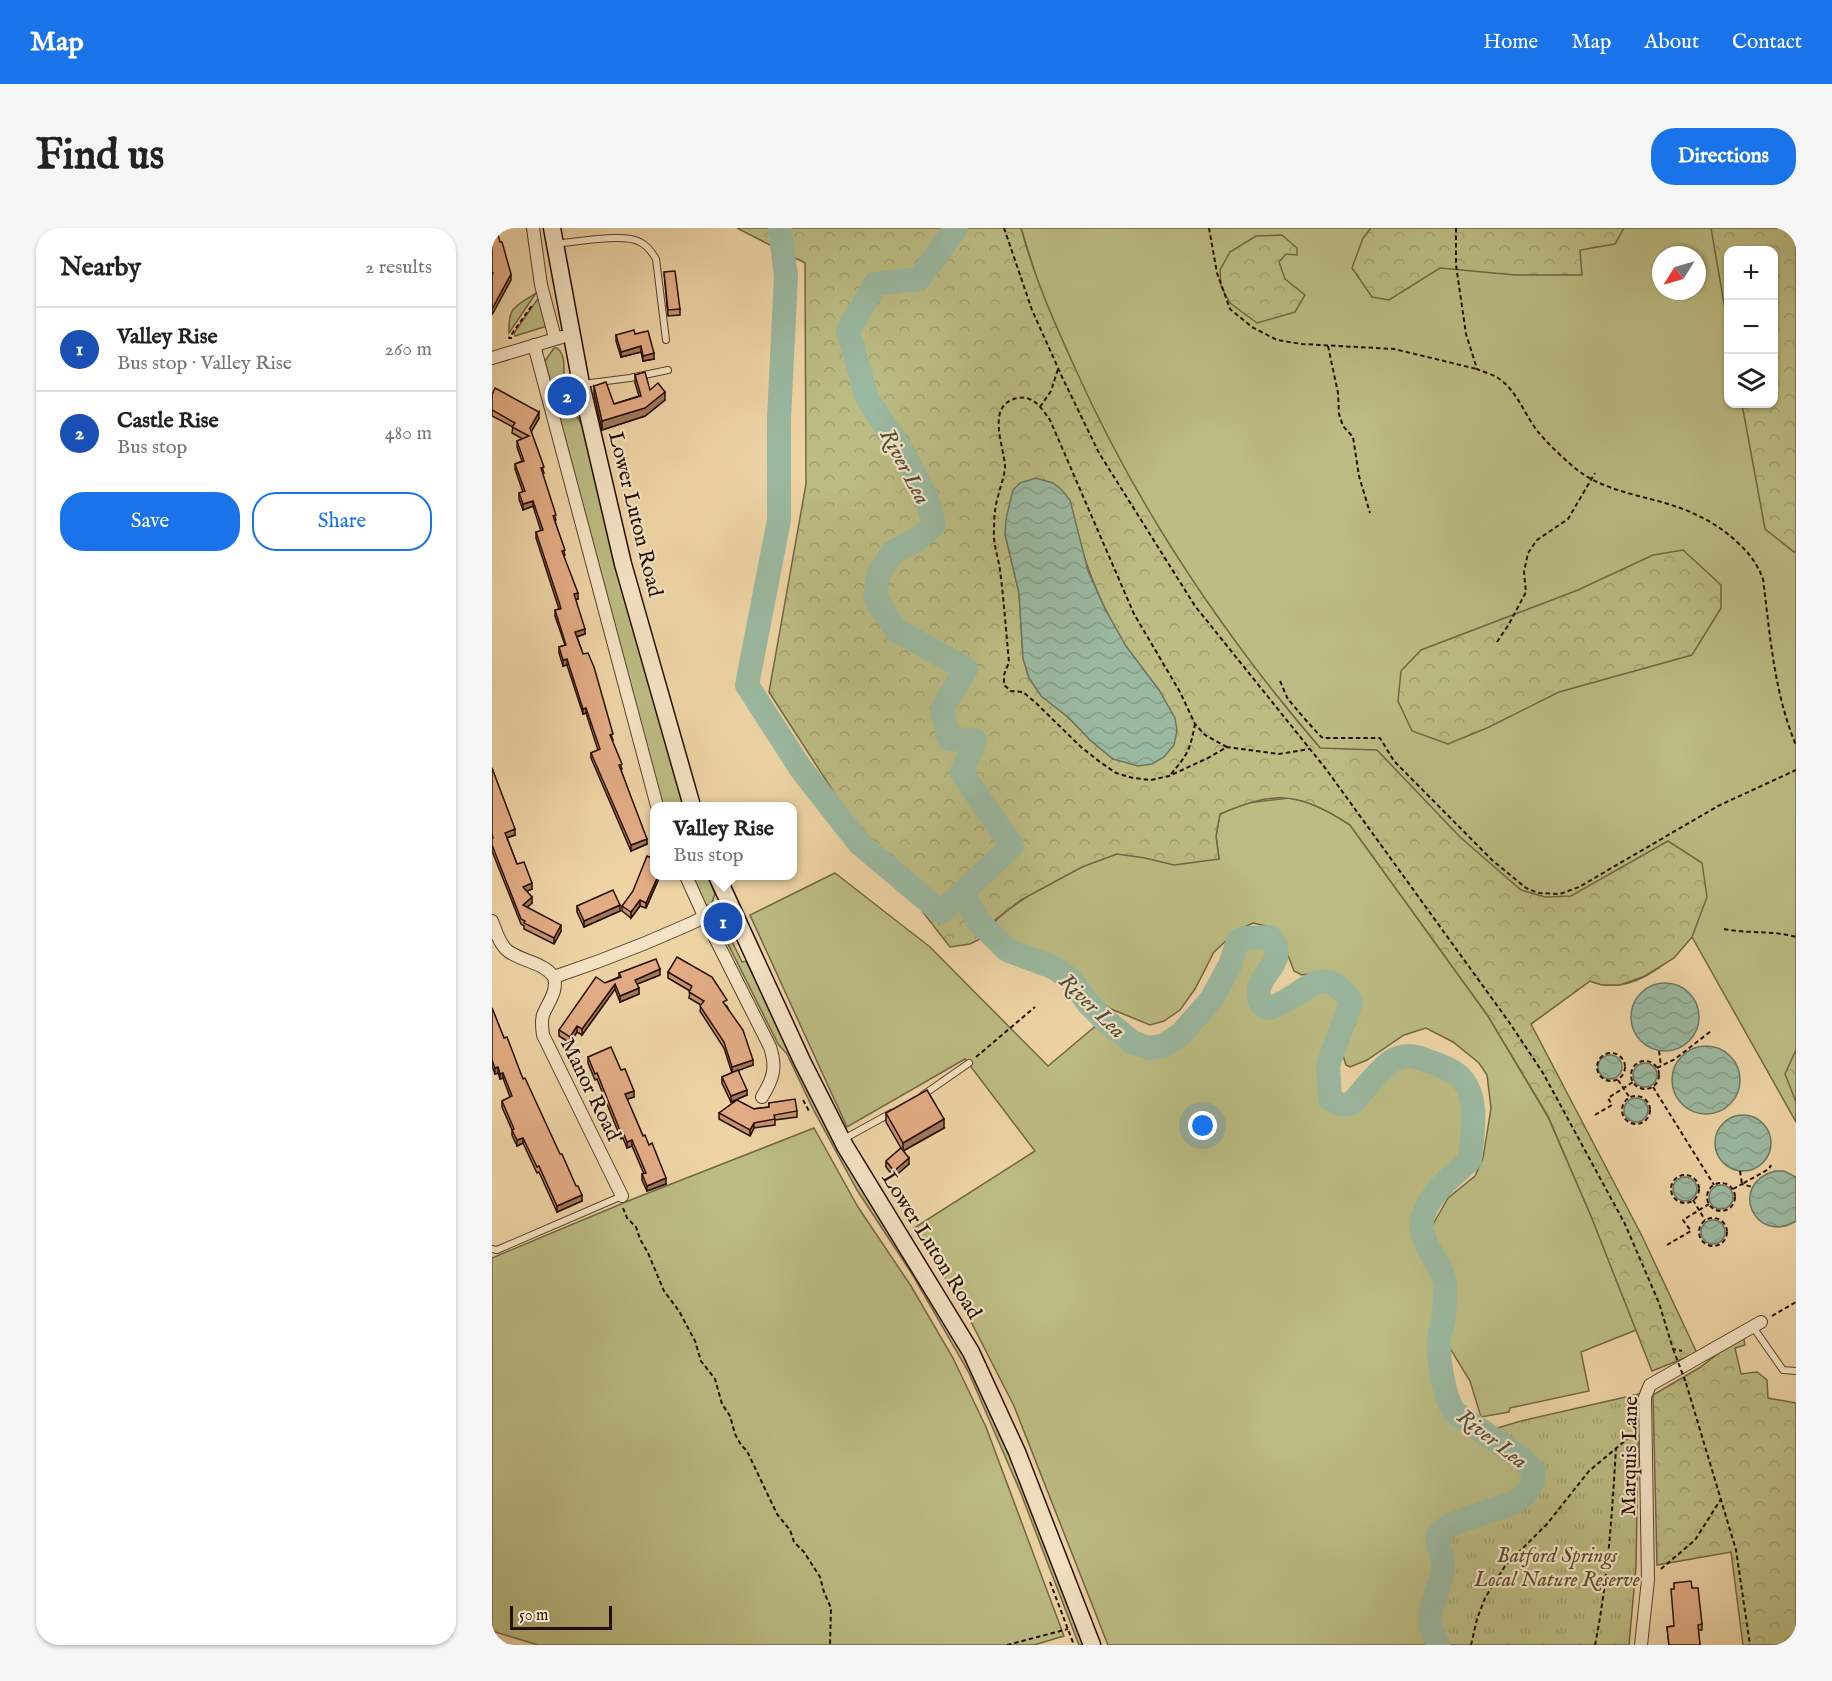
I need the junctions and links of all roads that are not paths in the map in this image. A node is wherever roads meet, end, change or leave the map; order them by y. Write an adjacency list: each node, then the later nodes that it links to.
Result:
1 (533, 228): 4 (street)
2 (553, 236): 3 (main road, Lower Luton Road); 5 (lane)
3 (572, 334): 4 (street); 9 (main road, Lower Luton Road)
4 (555, 338): 6 (street)
5 (666, 340)
6 (534, 345): 7 (street); 10 (street)
7 (492, 358)
8 (668, 370): 9 (lane)
9 (581, 384): 11 (main road, Lower Luton Road)
10 (656, 802)
11 (691, 802)
12 (688, 880): 15 (street)
13 (719, 880): 14 (main road, Lower Luton Road)
14 (730, 905): 15 (street); 22 (main road, Lower Luton Road)
15 (705, 918): 17 (street); 19 (street)
16 (492, 921): 17 (street)
17 (554, 977): 23 (street, Manor Road)
18 (969, 1063): 20 (lane)
19 (762, 1097)
20 (920, 1097)
21 (900, 1108): 22 (lane)
22 (842, 1140): 27 (main road, Lower Luton Road)
23 (621, 1196): 24 (lane)
24 (492, 1249)
25 (1757, 1324): 26 (lane); 28 (street, Marquis Lane)
26 (1796, 1371)
27 (1092, 1645)
28 (1641, 1645)

